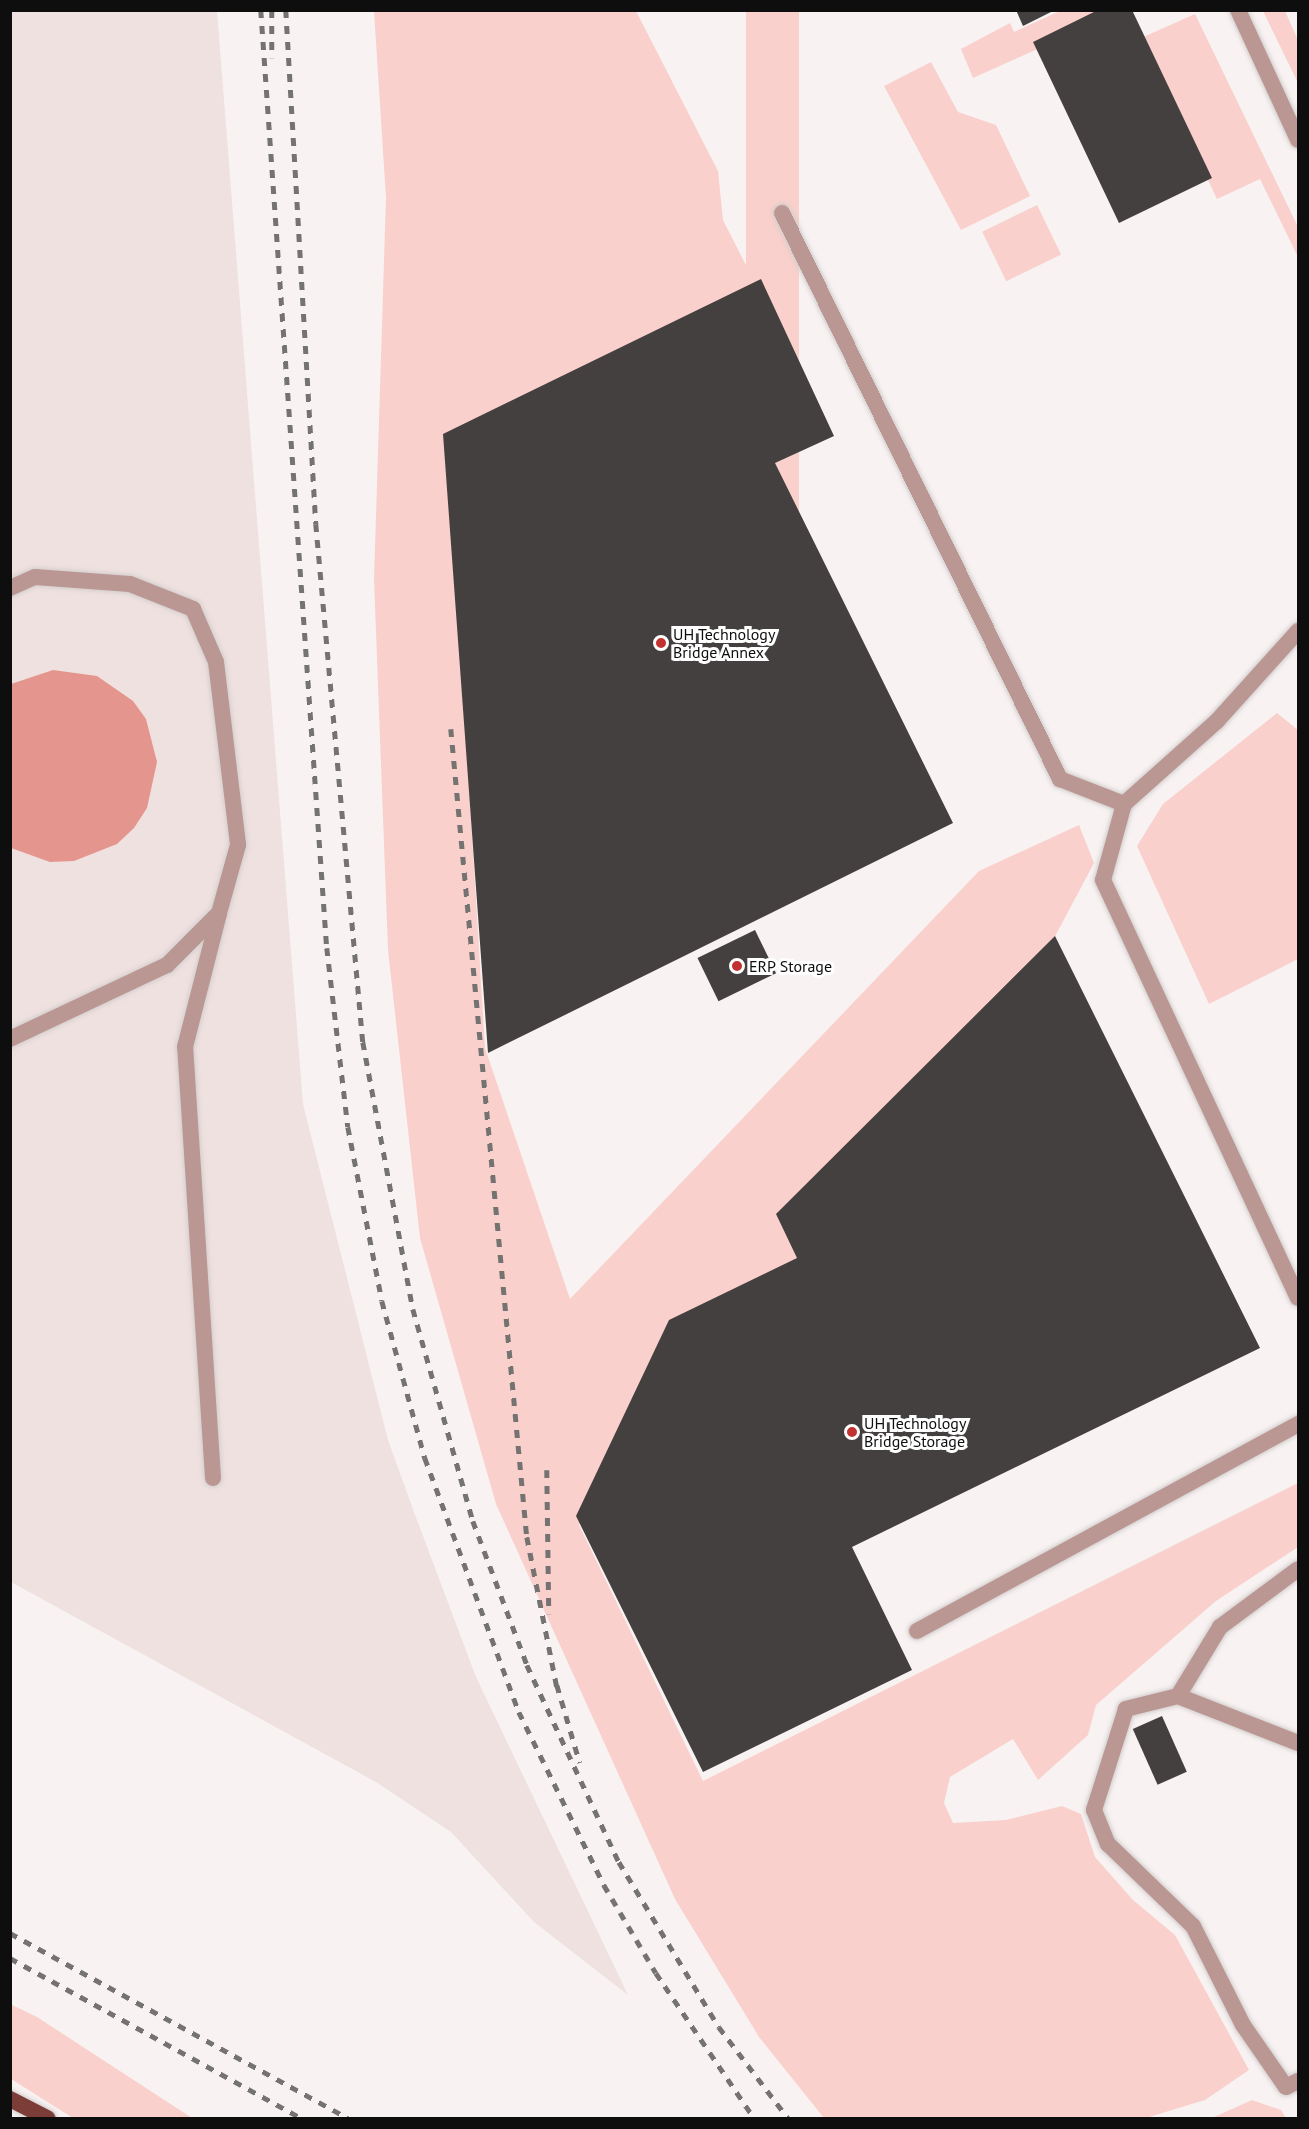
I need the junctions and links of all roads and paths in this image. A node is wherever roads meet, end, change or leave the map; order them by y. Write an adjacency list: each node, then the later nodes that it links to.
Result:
1 (1238, 10): 2 (street)
2 (1299, 140)
3 (782, 213): 6 (street)
4 (10, 588): 7 (street)
5 (1299, 632): 6 (street)
6 (1124, 804): 9 (street)
7 (219, 914): 8 (street); 11 (street)
8 (10, 1039)
9 (1299, 1298)
10 (1299, 1424): 13 (street)
11 (213, 1478)
12 (1299, 1569): 14 (street)
13 (917, 1631)
14 (1178, 1696): 15 (street); 16 (street)
15 (1299, 1743)
16 (1299, 2081)
17 (10, 2099): 18 (highway)
18 (46, 2118)

